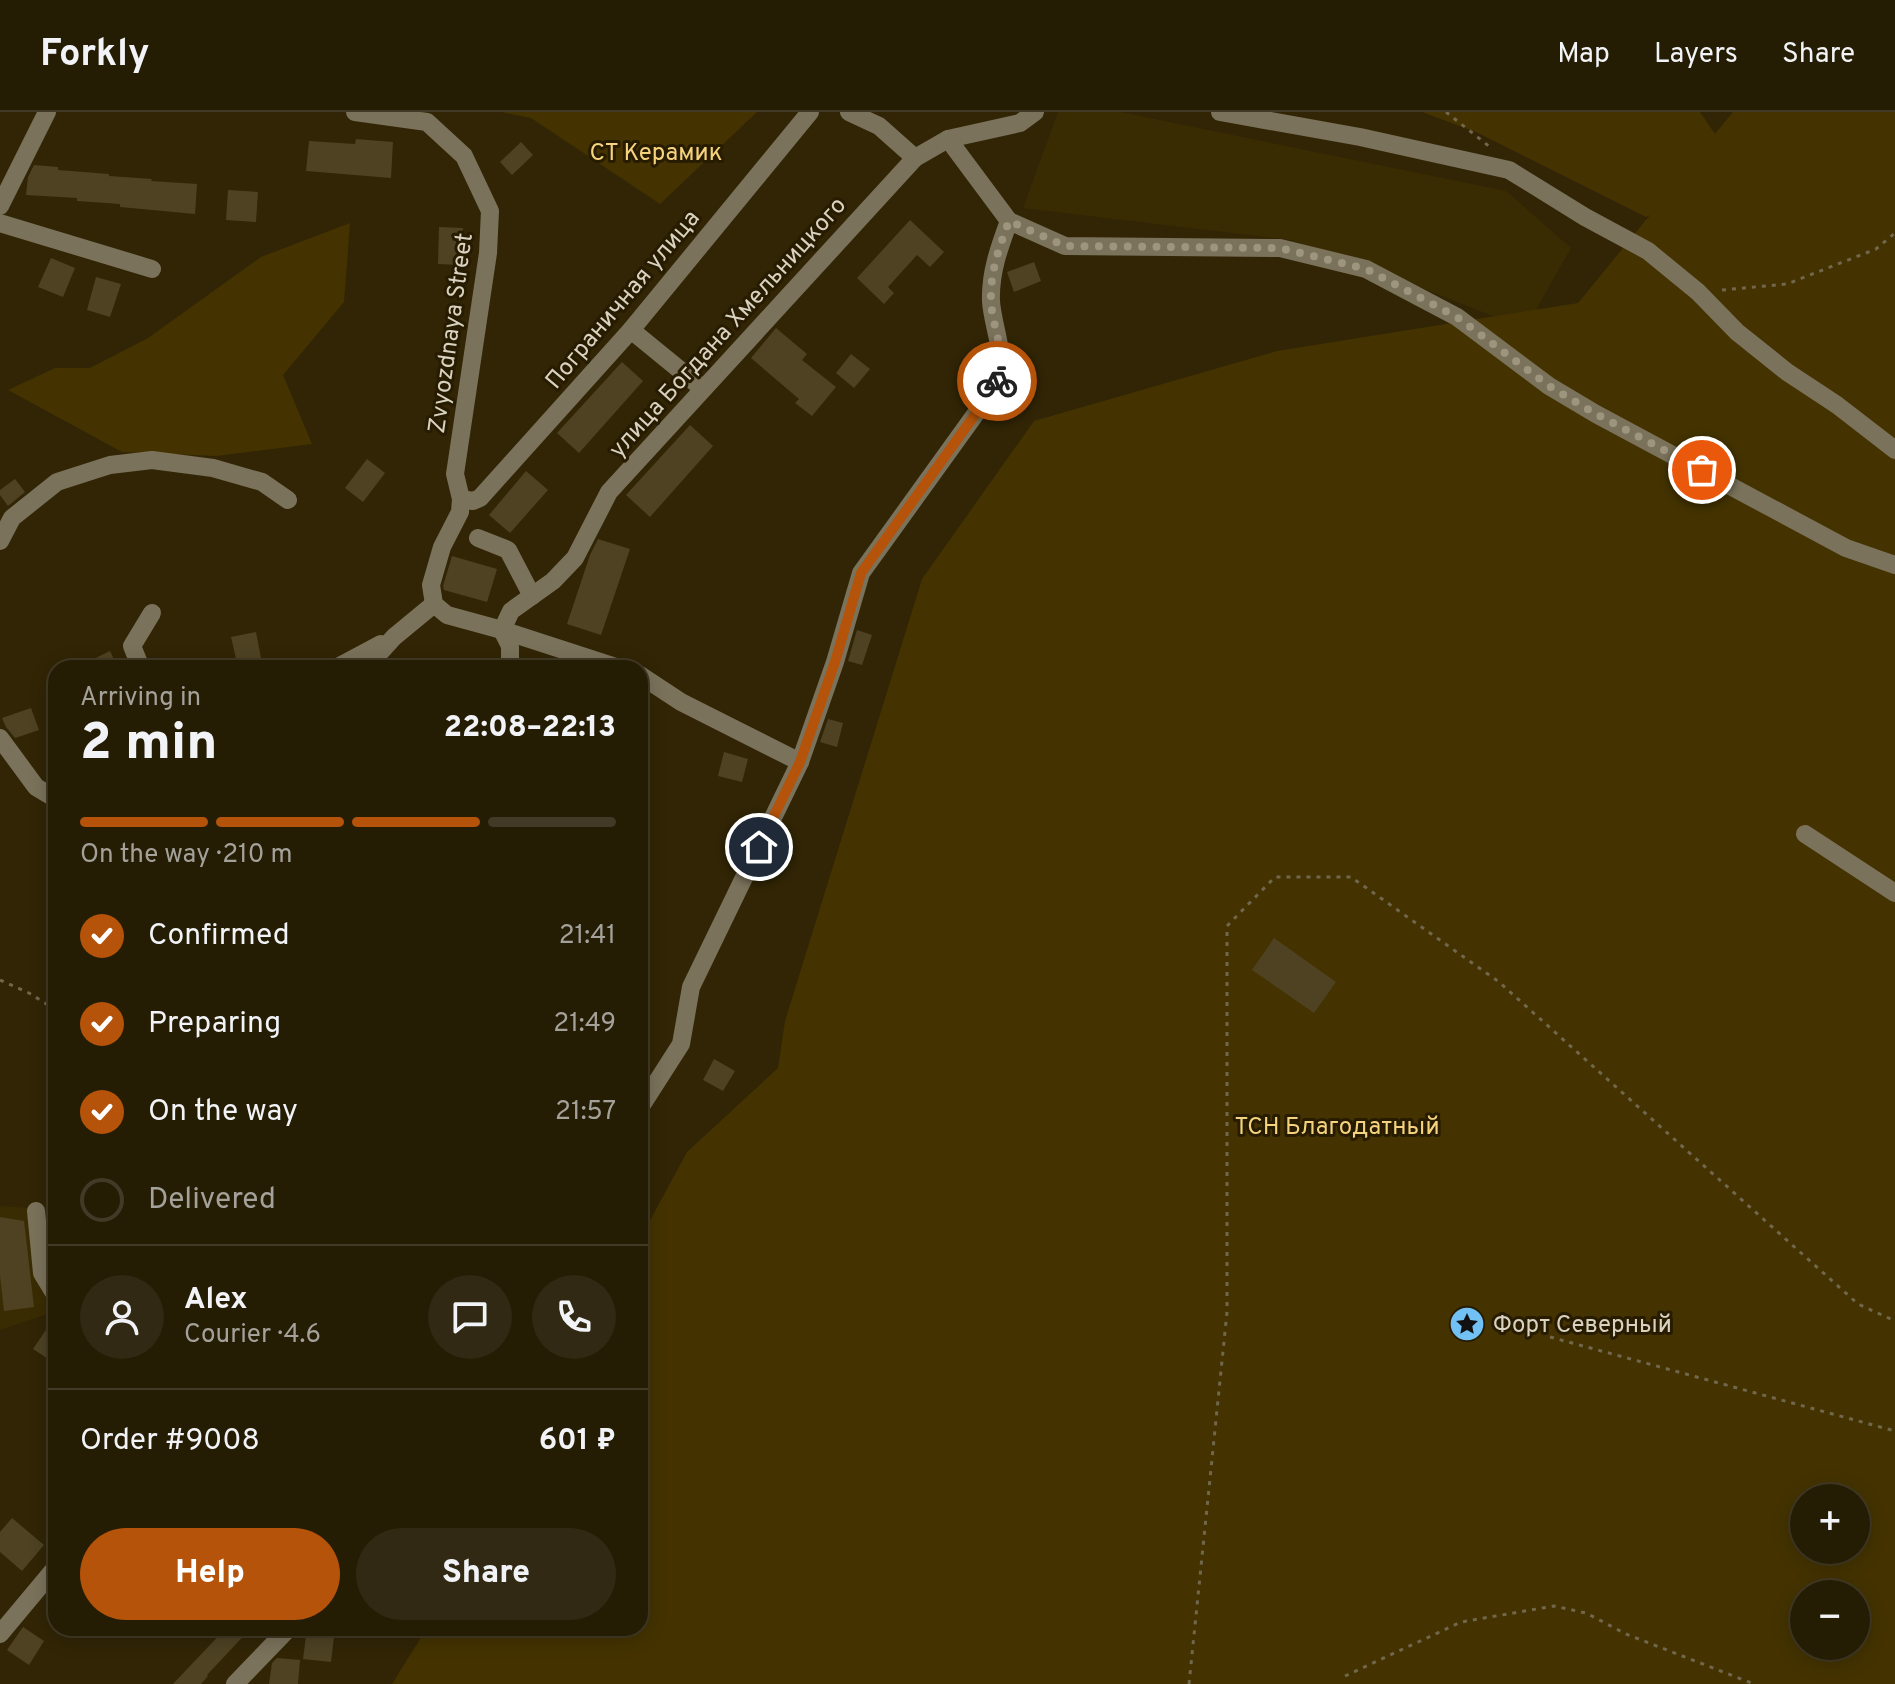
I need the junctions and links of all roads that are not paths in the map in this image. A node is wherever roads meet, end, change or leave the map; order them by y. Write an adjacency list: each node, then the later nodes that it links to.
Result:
1 (47, 112): 9 (street)
2 (355, 112): 16 (street, Zvyozdnaya Street)
3 (810, 112): 13 (street, Пограничная улица)
4 (849, 112): 8 (street)
5 (1035, 112): 7 (street, улица Богдана Хмельницкого)
6 (1220, 112): 15 (street)
7 (948, 139): 8 (street, улица Богдана Хмельницкого); 10 (street)
8 (915, 158): 14 (street, улица Богдана Хмельницкого)
9 (0, 206)
10 (1009, 221): 20 (street); 34 (street)
11 (0, 223): 12 (street)
12 (152, 269)
13 (631, 330): 14 (street); 16 (street, Пограничная улица)
14 (702, 388): 21 (street, улица Богдана Хмельницкого)
15 (1895, 450)
16 (461, 499): 22 (street)
17 (288, 500): 19 (street)
18 (478, 538): 21 (street)
19 (0, 541)
20 (1895, 565)
21 (532, 596): 24 (street)
22 (434, 604): 24 (street); 25 (street)
23 (152, 613): 26 (street)
24 (502, 630): 30 (street); 31 (street)
25 (394, 637): 27 (street); 28 (street); 29 (street)
26 (138, 660)
27 (351, 660)
28 (373, 660)
29 (381, 660)
30 (510, 660)
31 (594, 660)
32 (648, 680): 34 (street)
33 (0, 738): 35 (street)
34 (800, 762): 38 (street)
35 (48, 794)
36 (1805, 834): 37 (street)
37 (1895, 893)
38 (648, 1096)
39 (36, 1211): 40 (street)
40 (48, 1283)
41 (48, 1577): 42 (street)
42 (0, 1634)
43 (281, 1636): 44 (street)
44 (235, 1684)

